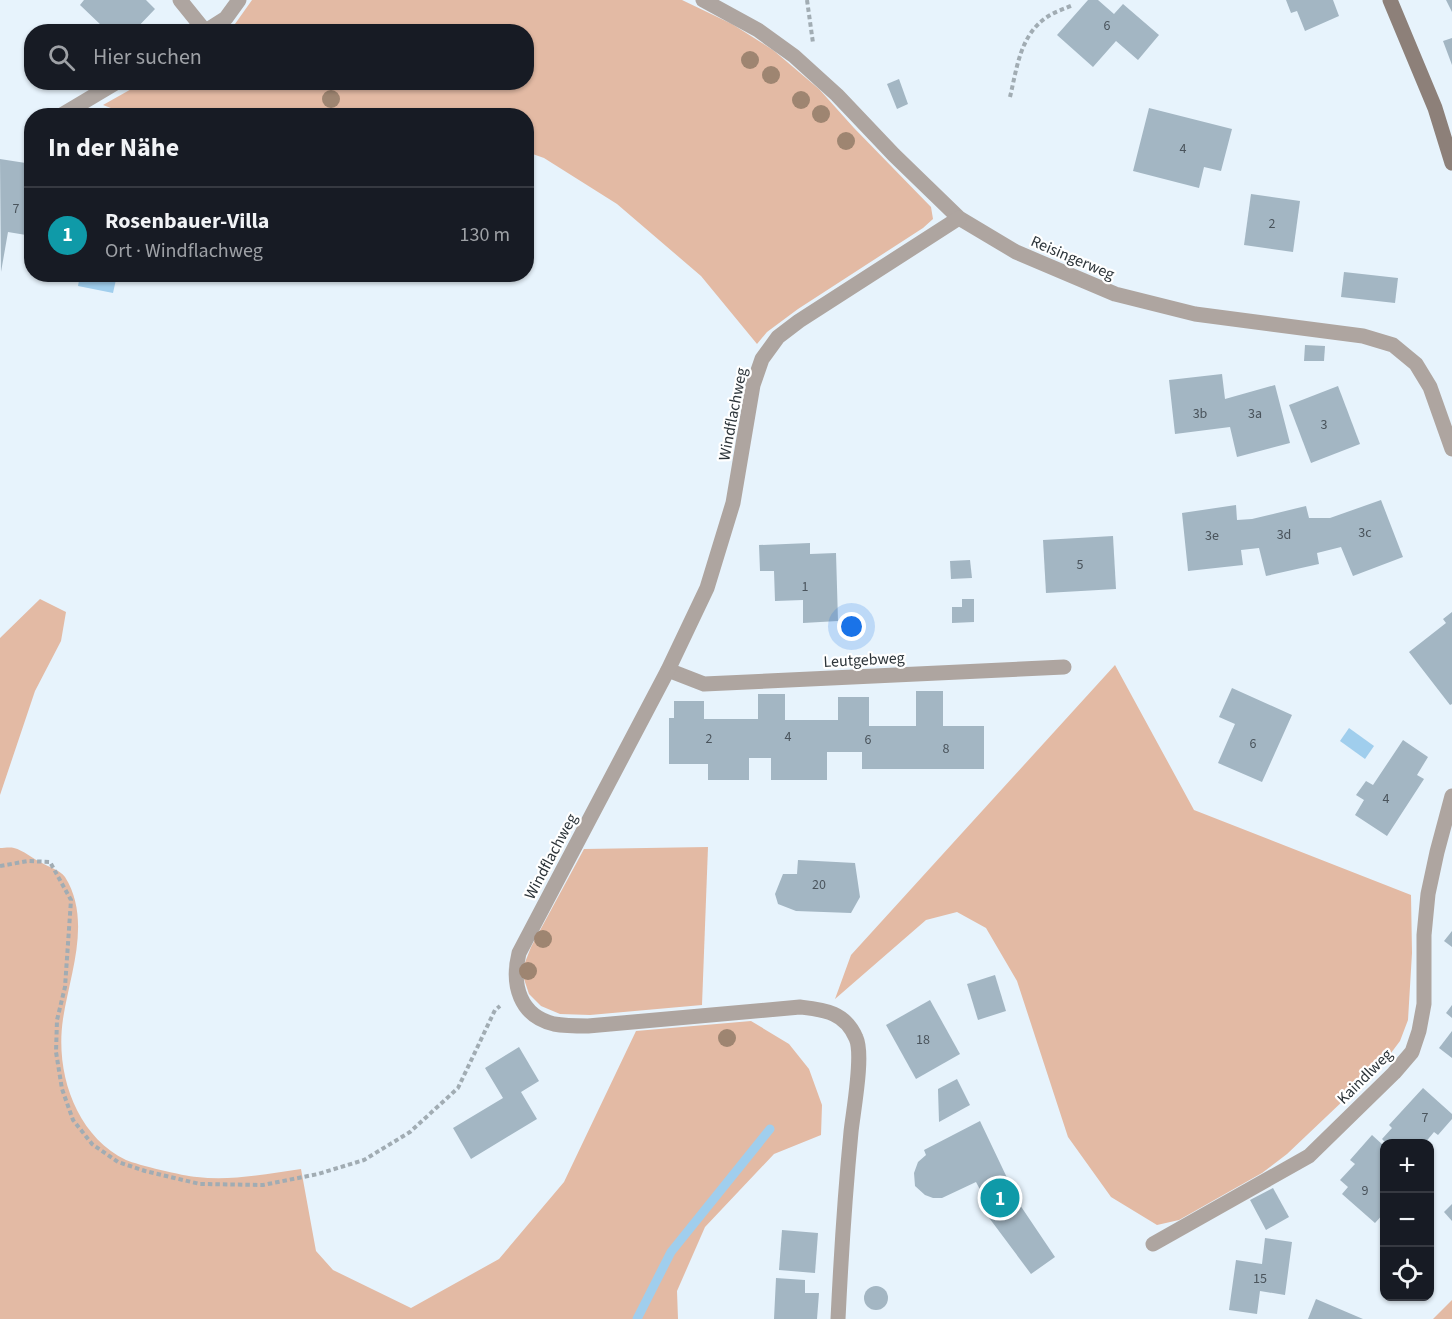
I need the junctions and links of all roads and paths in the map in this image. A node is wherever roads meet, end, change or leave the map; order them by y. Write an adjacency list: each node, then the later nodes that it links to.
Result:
1 (180, 0): 7 (street)
2 (239, 0): 8 (street)
3 (702, 0): 14 (street, Reisingerweg)
4 (807, 0): 9 (path)
5 (1390, 0): 13 (main road)
6 (1073, 5): 11 (path)
7 (199, 24)
8 (216, 24)
9 (813, 46)
10 (104, 90): 12 (street)
11 (1010, 97)
12 (73, 108)
13 (1452, 163)
14 (958, 218): 15 (street, Reisingerweg); 17 (street, Windflachweg)
15 (1452, 449)
16 (1064, 667): 17 (street, Leutgebweg)
17 (668, 670): 20 (street, Windflachweg)
18 (1452, 796): 21 (street, Kaindlweg)
19 (0, 866): 20 (path)
20 (517, 992): 22 (street)
21 (1153, 1244)
22 (838, 1319)

